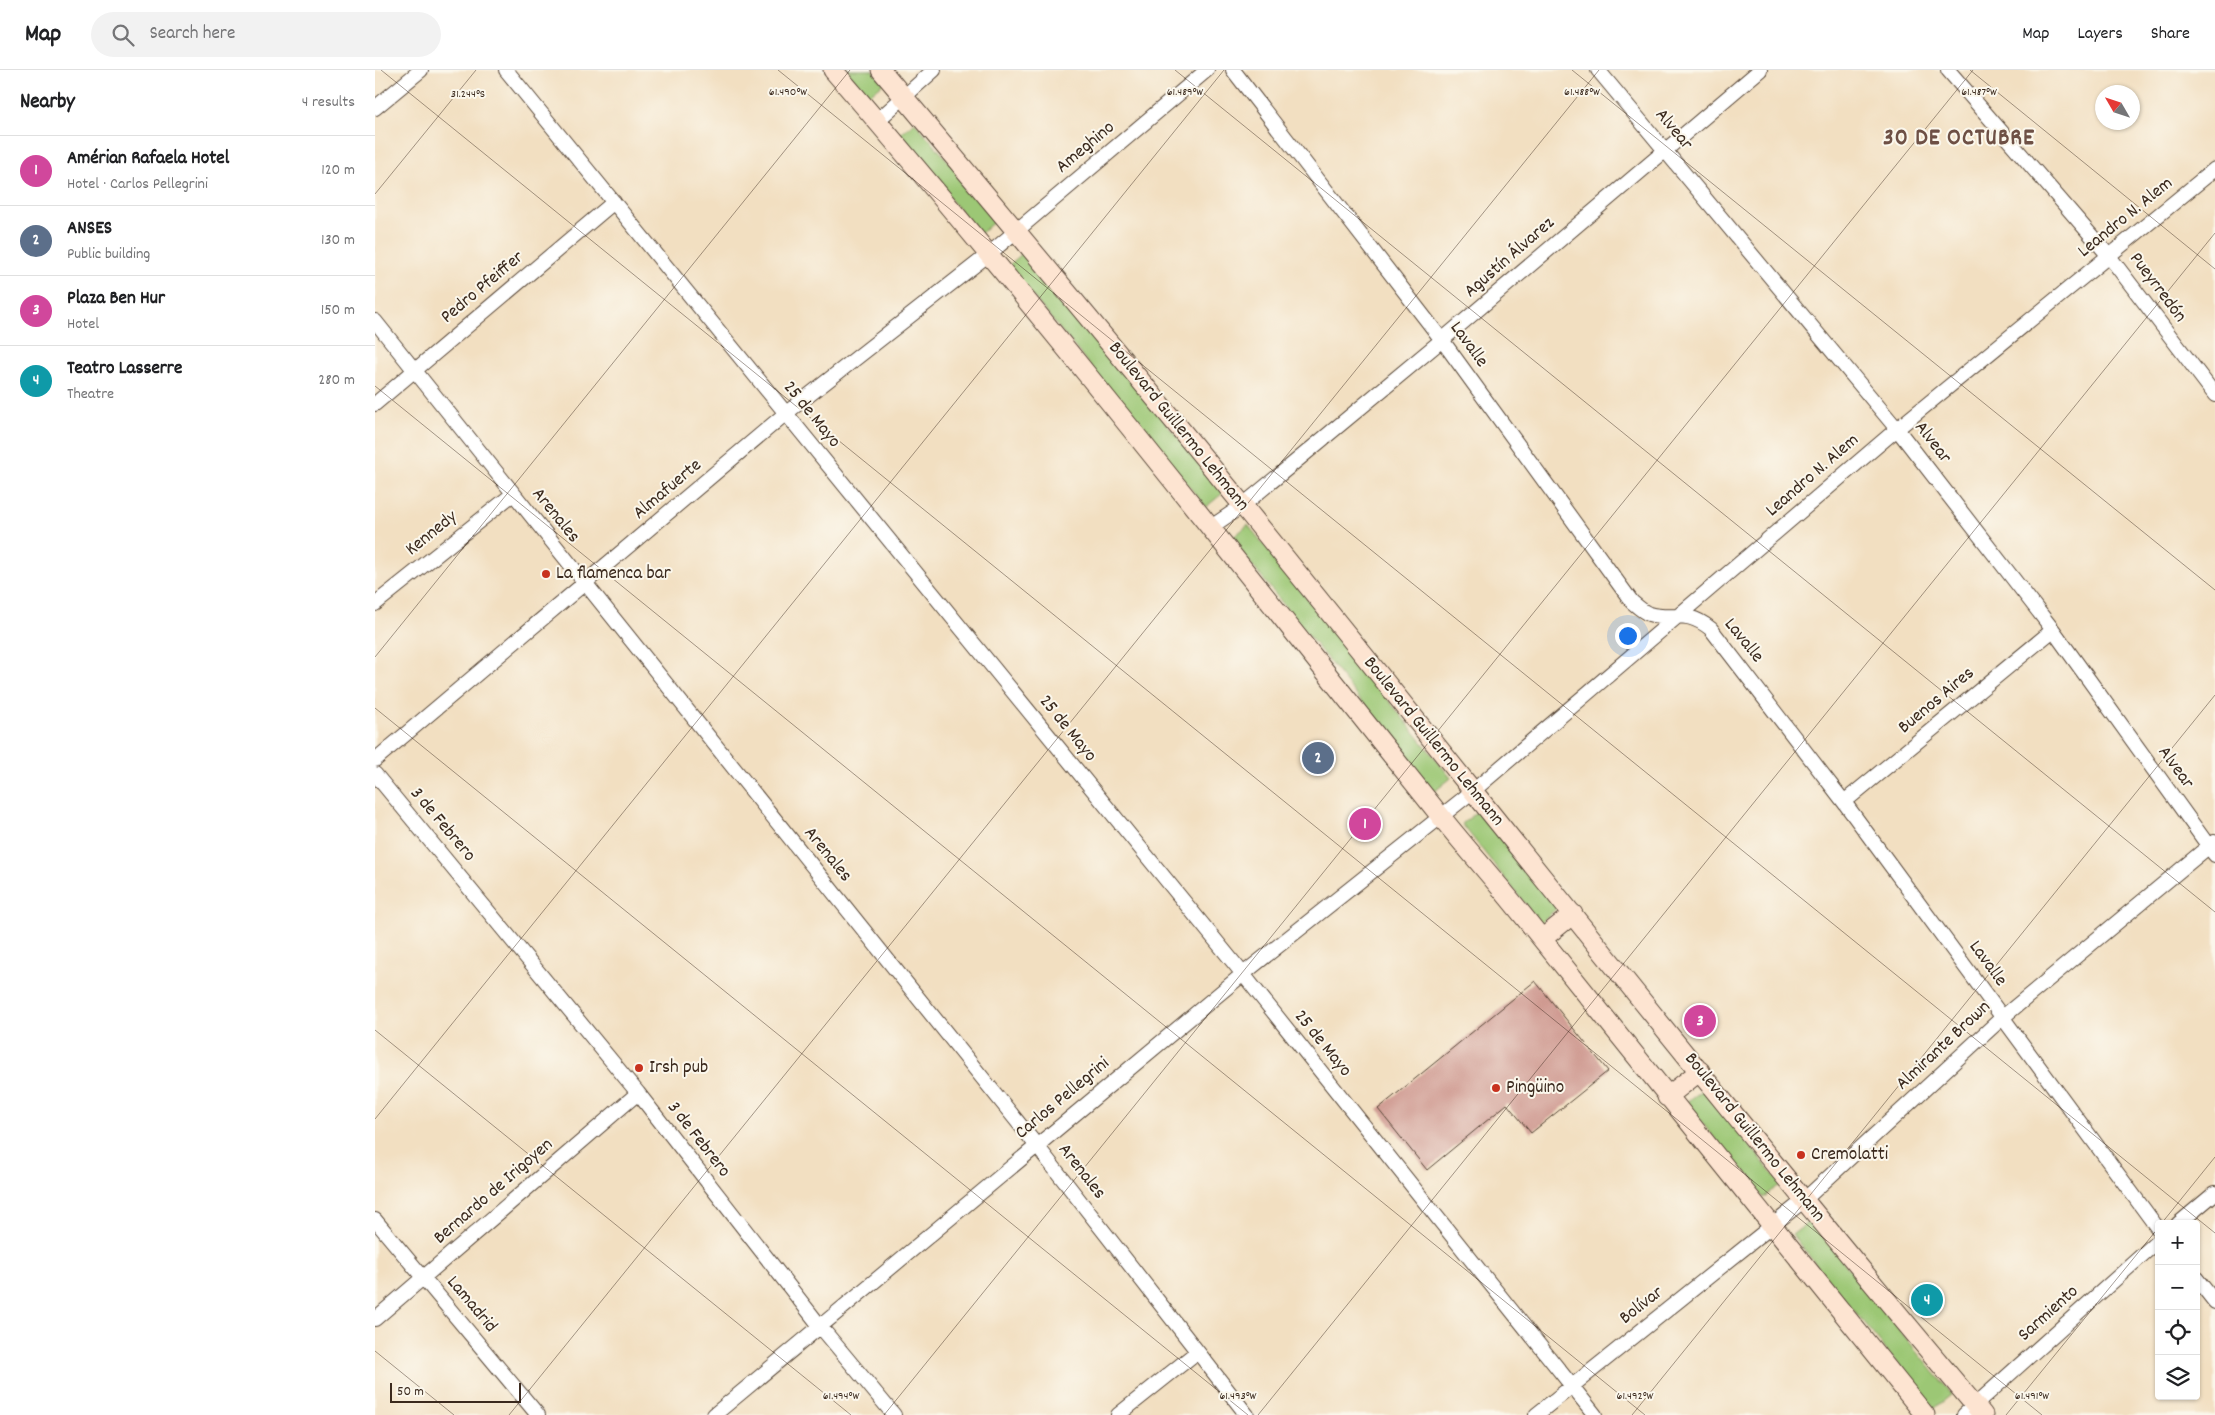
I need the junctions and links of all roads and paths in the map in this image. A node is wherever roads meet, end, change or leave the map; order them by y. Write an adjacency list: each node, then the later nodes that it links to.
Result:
1 (421, 70): 12 (street)
2 (506, 70): 16 (street, 25 de Mayo)
3 (833, 70): 13 (main road, Boulevard Guillermo Lehmann)
4 (881, 70): 11 (main road, Boulevard Guillermo Lehmann)
5 (934, 70): 11 (street)
6 (1207, 70): 17 (street, Ameghino)
7 (1233, 70): 21 (street, Lavalle)
8 (1598, 70): 14 (street, Alvear)
9 (1759, 70): 14 (street, Agustín Álvarez)
10 (1948, 70): 19 (street, Pueyrredón)
11 (904, 97): 13 (street); 17 (main road, Boulevard Guillermo Lehmann)
12 (375, 108)
13 (877, 121): 18 (main road, Boulevard Guillermo Lehmann)
14 (1665, 149): 21 (street, Agustín Álvarez); 26 (street, Alvear)
15 (2215, 169): 19 (street, Leandro N. Alem)
16 (614, 202): 22 (street, Pedro Pfeiffer); 25 (street, 25 de Mayo)
17 (1017, 231): 18 (street, Ameghino); 28 (main road, Boulevard Guillermo Lehmann)
18 (989, 254): 25 (street, Almafuerte); 29 (main road, Boulevard Guillermo Lehmann)
19 (2109, 256): 23 (street, Pueyrredón); 26 (street, Leandro N. Alem)
20 (375, 322): 22 (street, Arenales)
21 (1442, 340): 28 (street, Agustín Álvarez); 32 (street, Lavalle)
22 (415, 371): 24 (street, Pedro Pfeiffer); 27 (street, Arenales)
23 (2215, 396)
24 (375, 404)
25 (785, 414): 30 (street, Almafuerte); 42 (street, 25 de Mayo)
26 (1897, 428): 32 (street, Leandro N. Alem); 33 (street, Alvear)
27 (513, 494): 30 (street, Arenales); 31 (street, Kennedy)
28 (1242, 506): 29 (street, Agustín Álvarez); 36 (main road, Boulevard Guillermo Lehmann)
29 (1211, 527): 38 (main road, Boulevard Guillermo Lehmann)
30 (585, 585): 34 (street, Almafuerte); 47 (street, Arenales)
31 (375, 604)
32 (1679, 615): 36 (street, Leandro N. Alem); 37 (street, Lavalle)
33 (2053, 630): 37 (street, Buenos Aires); 39 (street, Alvear)
34 (375, 760)
35 (375, 774): 45 (street, 3 de Febrero)
36 (1473, 792): 38 (street, Leandro N. Alem); 40 (main road, Boulevard Guillermo Lehmann)
37 (1844, 802): 43 (street, Lavalle)
38 (1441, 817): 41 (main road, Boulevard Guillermo Lehmann); 42 (street, Carlos Pellegrini)
39 (2213, 848): 43 (street, Almirante Brown)
40 (1573, 914): 41 (main road); 44 (main road, Boulevard Guillermo Lehmann)
41 (1542, 939): 46 (main road, Boulevard Guillermo Lehmann)
42 (1243, 974): 47 (street, Carlos Pellegrini); 61 (street, 25 de Mayo)
43 (2003, 1017): 49 (street, Almirante Brown); 52 (street, Lavalle)
44 (1701, 1071): 46 (main road); 49 (main road, Boulevard Guillermo Lehmann)
45 (638, 1093): 55 (street, Bernardo de Irigoyen); 59 (street, 3 de Febrero)
46 (1667, 1097): 53 (main road, Boulevard Guillermo Lehmann)
47 (1037, 1146): 59 (street, Carlos Pellegrini); 60 (street, Arenales)
48 (2215, 1193): 51 (street)
49 (1803, 1201): 53 (street, Almirante Brown); 62 (main road, Boulevard Guillermo Lehmann)
50 (375, 1220): 55 (street, Lamadrid)
51 (2183, 1220)
52 (2155, 1225)
53 (1773, 1226): 61 (street, Bolívar); 70 (main road, Boulevard Guillermo Lehmann)
54 (2155, 1244): 62 (street, Sarmiento)
55 (423, 1277): 58 (street, Bernardo de Irigoyen); 63 (street, Lamadrid)
56 (2200, 1283): 57 (street)
57 (2215, 1302)
58 (375, 1319)
59 (820, 1326): 64 (street, Carlos Pellegrini); 65 (street, 3 de Febrero)
60 (1197, 1352): 66 (street); 67 (street, Arenales)
61 (1571, 1386): 68 (street, Bolívar); 69 (street, 25 de Mayo)
62 (1974, 1412)
63 (538, 1415)
64 (714, 1415)
65 (894, 1415)
66 (1118, 1415)
67 (1247, 1415)
68 (1536, 1415)
69 (1595, 1415)
70 (1925, 1415)

